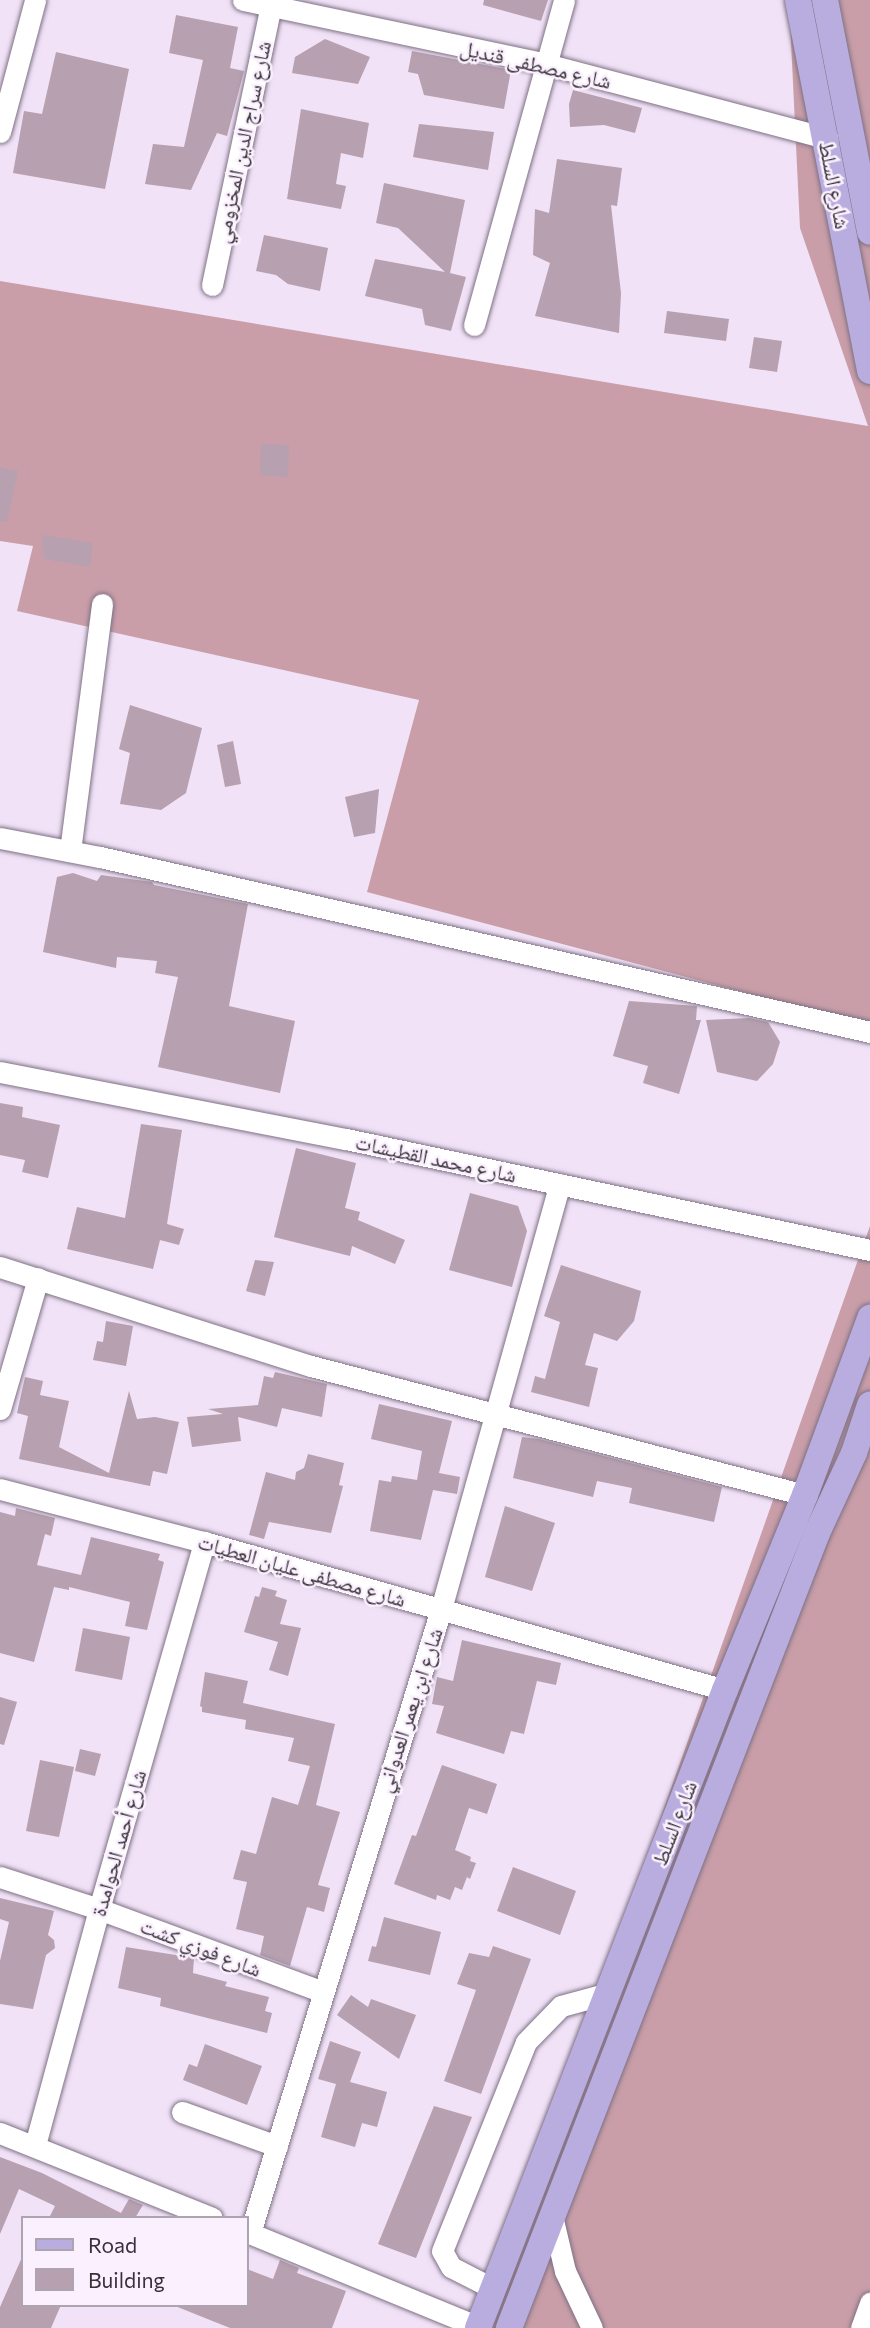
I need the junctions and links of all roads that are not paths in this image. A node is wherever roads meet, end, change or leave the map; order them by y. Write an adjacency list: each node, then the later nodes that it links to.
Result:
1 (35, 0): 8 (street)
2 (243, 0): 6 (street, شارع مصطفى قنديل)
3 (564, 0): 7 (street)
4 (798, 0): 9 (main road, شارع السلط)
5 (825, 0): 10 (main road, شارع السلط)
6 (272, 3): 7 (street, شارع مصطفى قنديل); 11 (street, شارع سراج الدين المخزومي)
7 (546, 64): 9 (street, شارع مصطفى قنديل); 12 (street)
8 (0, 132)
9 (827, 138): 13 (main road, شارع السلط)
10 (870, 232)
11 (212, 285)
12 (474, 325)
13 (870, 371)
14 (102, 604): 16 (street)
15 (0, 838): 16 (street)
16 (70, 851): 17 (street)
17 (870, 1032)
18 (0, 1072): 19 (street, شارع محمد القطيشات)
19 (560, 1184): 20 (street, شارع محمد القطيشات); 26 (street, شارع ابن يعمر العدواني)
20 (870, 1250)
21 (0, 1267): 22 (street)
22 (38, 1279): 25 (street); 26 (street)
23 (870, 1318): 29 (main road, شارع السلط)
24 (870, 1405): 27 (main road, شارع السلط)
25 (0, 1409)
26 (496, 1416): 29 (street); 31 (street, شارع ابن يعمر العدواني)
27 (862, 1456): 42 (main road, شارع السلط)
28 (0, 1489): 30 (street, شارع مصطفى عليان العطيات)
29 (805, 1495): 32 (main road, شارع السلط)
30 (204, 1542): 31 (street, شارع مصطفى عليان العطيات); 34 (street, شارع أحمد الحوامدة)
31 (441, 1609): 32 (street, شارع مصطفى عليان العطيات); 35 (street, شارع ابن يعمر العدواني)
32 (724, 1690): 36 (main road, شارع السلط)
33 (0, 1877): 34 (street, شارع فوزي كشت)
34 (99, 1909): 35 (street, شارع فوزي كشت); 39 (street, شارع أحمد الحوامدة)
35 (323, 1992): 40 (street, شارع ابن يعمر العدواني)
36 (610, 1993): 44 (main road, شارع السلط); 44 (street)
37 (182, 2112): 40 (street)
38 (0, 2133): 39 (street)
39 (36, 2145): 41 (street)
40 (277, 2146): 43 (street, شارع ابن يعمر العدواني)
41 (207, 2216)
42 (552, 2216): 47 (main road, شارع السلط); 48 (street)
43 (248, 2233): 46 (street, شارع ابن يعمر العدواني)
44 (494, 2290): 46 (main road, شارع السلط)
45 (870, 2302): 49 (street)
46 (478, 2327)
47 (509, 2328)
48 (592, 2328)
49 (861, 2328)

